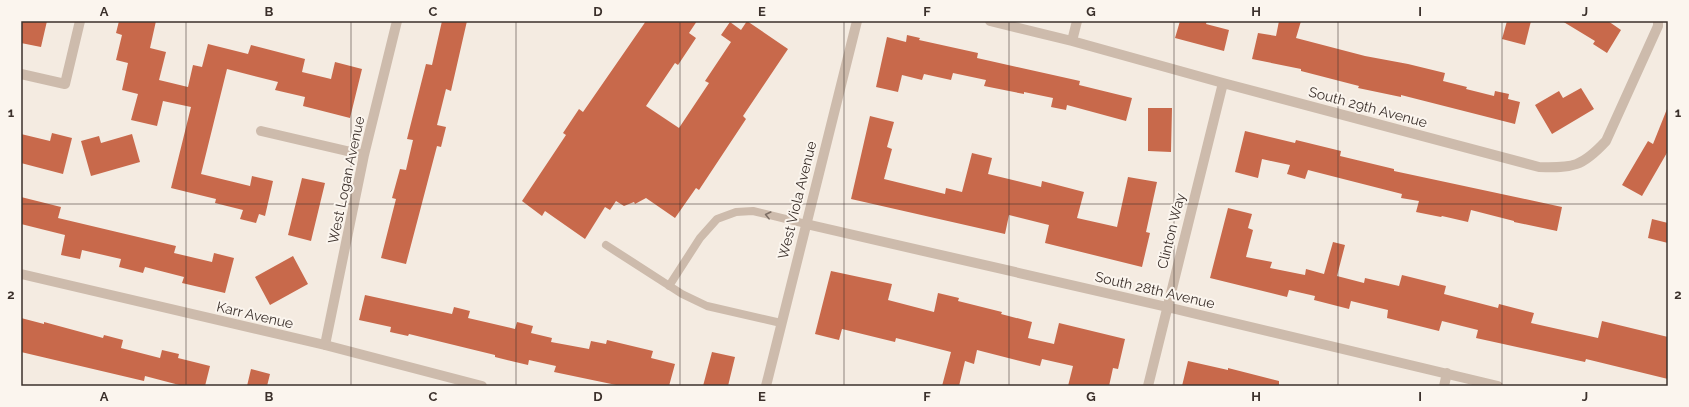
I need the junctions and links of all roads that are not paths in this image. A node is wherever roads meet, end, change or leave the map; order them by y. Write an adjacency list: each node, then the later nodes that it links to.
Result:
1 (80, 21): 8 (street)
2 (397, 21): 11 (street, West Logan Avenue)
3 (857, 21): 12 (street, West Viola Avenue)
4 (990, 21): 7 (street, South 29th Avenue)
5 (1077, 21): 7 (street)
6 (1658, 21): 9 (street, South 29th Avenue)
7 (1072, 41): 9 (street, South 29th Avenue)
8 (21, 74)
9 (1223, 84): 16 (street, Clinton Way)
10 (261, 131): 11 (street)
11 (364, 155): 18 (street, West Logan Avenue)
12 (806, 224): 15 (lane, one-way to 15); 16 (street, South 28th Avenue); 17 (street, West Viola Avenue)
13 (606, 245): 15 (lane)
14 (21, 274): 18 (street, Karr Avenue)
15 (669, 286): 17 (lane)
16 (1167, 307): 19 (street, South 28th Avenue); 22 (street, Clinton Way)
17 (781, 323): 21 (street, West Viola Avenue)
18 (325, 345): 20 (street, Karr Avenue)
19 (1447, 374): 23 (street); 24 (street, South 28th Avenue)
20 (482, 386)
21 (766, 386)
22 (1148, 386)
23 (1444, 386)
24 (1498, 386)

